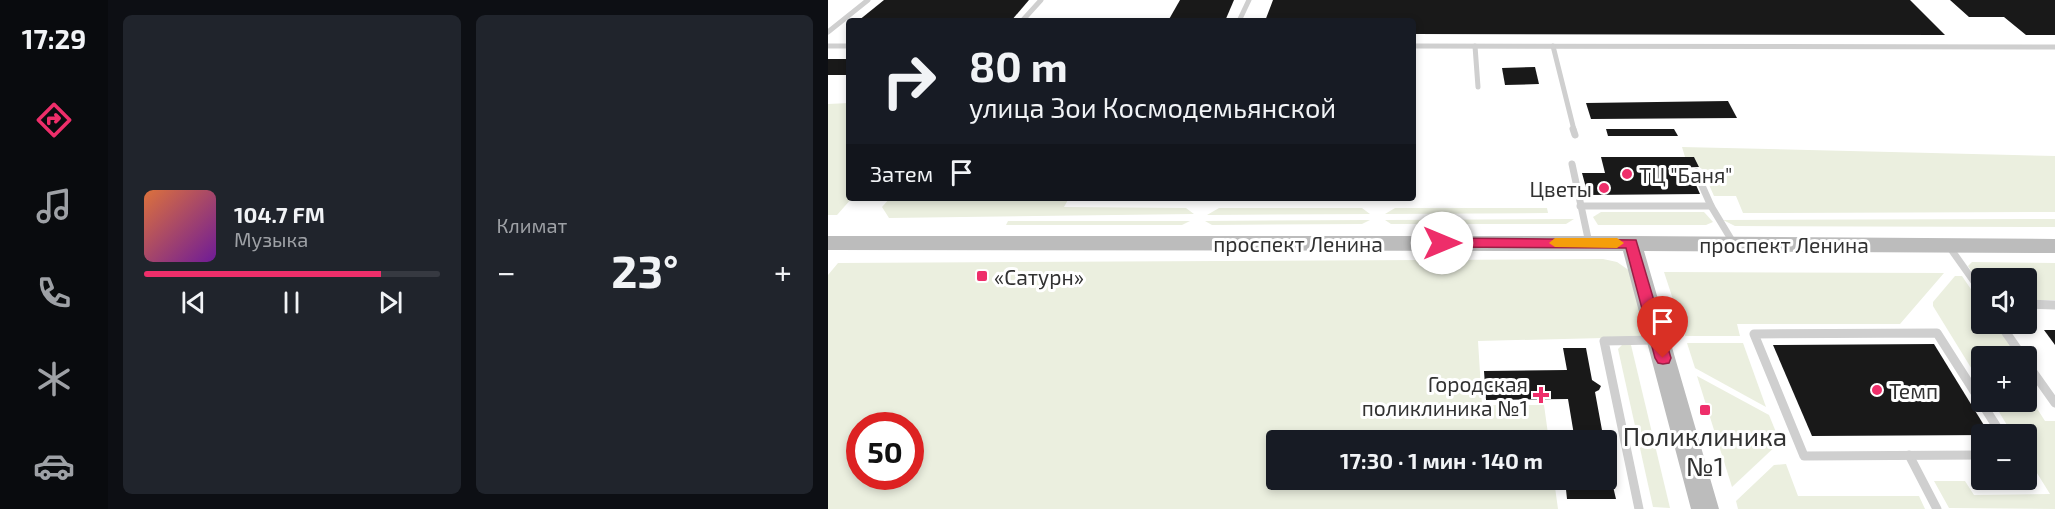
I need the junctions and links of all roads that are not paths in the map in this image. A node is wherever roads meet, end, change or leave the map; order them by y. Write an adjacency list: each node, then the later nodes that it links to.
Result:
1 (868, 0): 6 (lane)
2 (1041, 0): 4 (lane)
3 (1249, 0): 5 (lane)
4 (1025, 18)
5 (1240, 18)
6 (828, 32)
7 (828, 46): 8 (lane)
8 (846, 46)
9 (1416, 46): 10 (lane)
10 (1475, 46): 11 (lane); 13 (lane)
11 (1552, 46): 12 (lane); 14 (lane)
12 (2055, 47)
13 (1478, 87)
14 (1575, 135)
15 (1572, 164): 17 (lane)
16 (1696, 172): 18 (lane)
17 (1580, 206): 18 (lane); 20 (lane)
18 (1711, 206): 22 (lane)
19 (828, 243): 20 (main road, проспект Ленина)
20 (1589, 243): 21 (main road, проспект Ленина)
21 (1631, 243): 22 (main road, проспект Ленина); 28 (main road)
22 (1734, 244): 23 (main road, проспект Ленина)
23 (1948, 245): 24 (main road, проспект Ленина); 25 (lane)
24 (2055, 246)
25 (1971, 277)
26 (2037, 304): 27 (lane)
27 (2055, 305)
28 (1658, 340): 34 (lane); 35 (main road)
29 (2037, 378): 30 (lane)
30 (2055, 404)
31 (1995, 424): 32 (lane)
32 (1909, 455): 33 (lane); 36 (lane)
33 (1971, 455)
34 (1639, 509)
35 (1705, 509)
36 (1937, 509)

